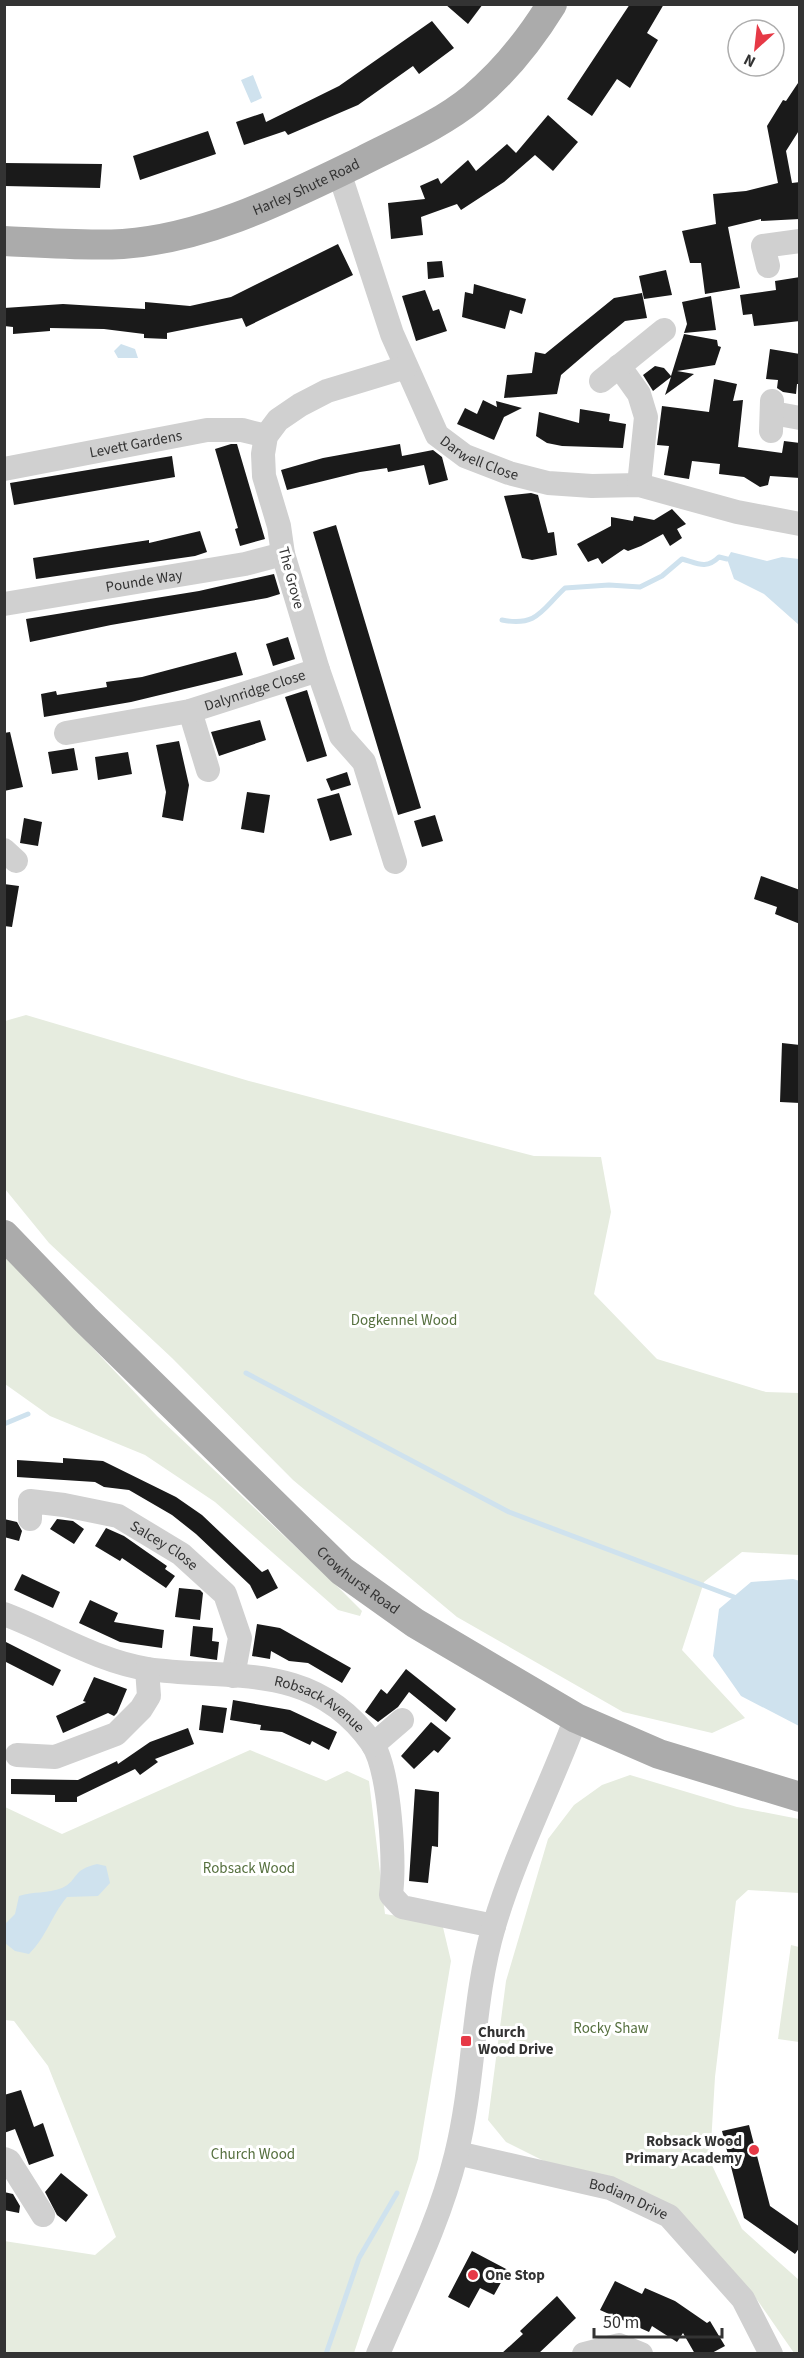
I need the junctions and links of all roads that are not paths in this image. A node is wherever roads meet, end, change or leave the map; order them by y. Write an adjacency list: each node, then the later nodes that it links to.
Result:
1 (552, 4): 2 (main road, Harley Shute Road)
2 (339, 172): 3 (main road, Harley Shute Road); 7 (street, Darwell Close)
3 (4, 241)
4 (800, 241): 5 (street)
5 (768, 266)
6 (664, 330): 12 (street)
7 (406, 367): 10 (street); 12 (street, Darwell Close)
8 (772, 415): 9 (street)
9 (800, 418)
10 (266, 436): 11 (street, Levett Gardens); 14 (street, The Grove)
11 (4, 469)
12 (639, 486): 13 (street, Darwell Close)
13 (800, 524)
14 (283, 554): 15 (street, Pounde Way); 16 (street, The Grove)
15 (4, 604)
16 (318, 670): 17 (street, Dalynridge Close); 20 (street, The Grove)
17 (190, 711): 18 (street, Dalynridge Close); 19 (street, Dalynridge Close)
18 (66, 733)
19 (208, 770)
20 (395, 862)
21 (4, 1235): 26 (main road, Crowhurst Road)
22 (30, 1519): 25 (street, Salcey Close)
23 (4, 1614): 24 (street, Robsack Avenue)
24 (147, 1669): 25 (street, Robsack Avenue); 29 (street)
25 (233, 1676): 28 (street, Robsack Avenue)
26 (576, 1718): 30 (main road, Crowhurst Road); 31 (street)
27 (402, 1720): 28 (street)
28 (373, 1745): 31 (street, Robsack Avenue)
29 (27, 1749)
30 (800, 1797)
31 (494, 1926): 32 (street)
32 (457, 2153): 35 (street); 38 (street, Bodiam Drive)
33 (4, 2159): 34 (street)
34 (43, 2215)
35 (378, 2354)
36 (584, 2354): 37 (street)
37 (641, 2354)
38 (771, 2354)

